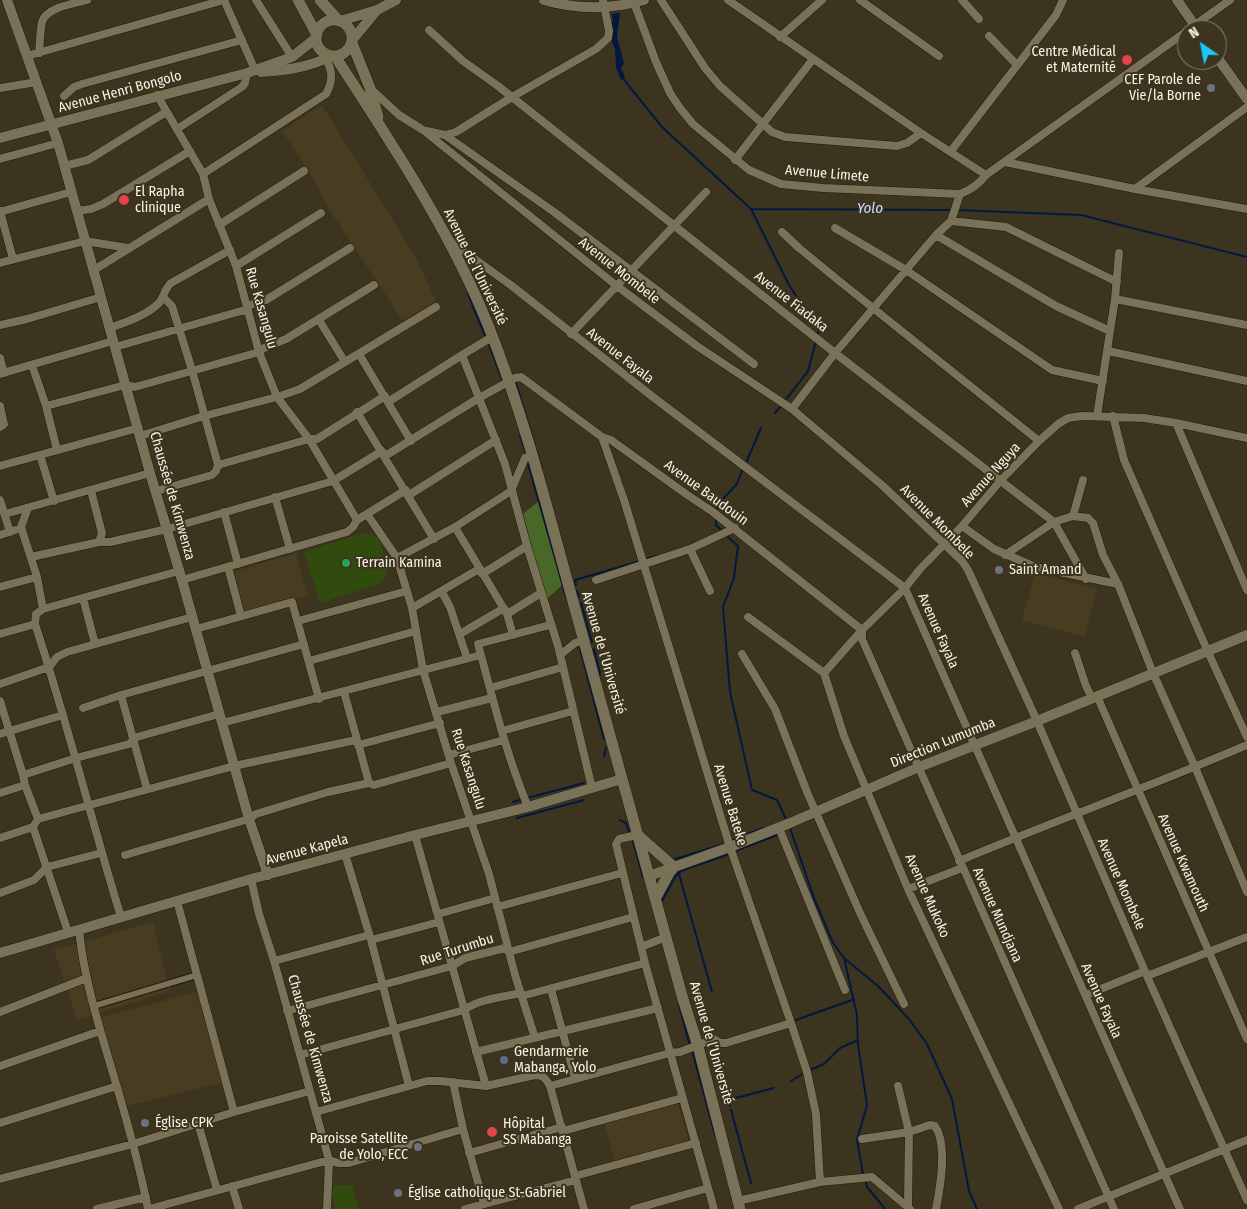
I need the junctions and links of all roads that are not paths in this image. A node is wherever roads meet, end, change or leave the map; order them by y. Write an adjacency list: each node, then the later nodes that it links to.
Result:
1 (7, 0): 33 (street, Chaussée de Kimwenza)
2 (87, 0): 32 (street)
3 (224, 0): 29 (street); 32 (street)
4 (256, 0): 34 (street)
5 (298, 0): 26 (main road)
6 (320, 0): 24 (main road)
7 (396, 0): 20 (street)
8 (544, 0): 19 (street)
9 (644, 0): 18 (street)
10 (661, 0): 51 (street)
11 (728, 0): 28 (street)
12 (822, 0): 28 (street)
13 (860, 0): 35 (street)
14 (962, 0): 21 (street)
15 (1063, 0): 38 (street)
16 (1177, 0): 22 (street)
17 (1230, 0): 23 (street)
18 (633, 2): 19 (street); 62 (street, Avenue Limete)
19 (609, 6): 46 (street)
20 (377, 10): 24 (street); 31 (street)
21 (979, 19)
22 (1187, 20)
23 (1204, 20)
24 (339, 21): 26 (main road); 31 (main road)
25 (429, 30): 46 (street, Avenue Fiadaka)
26 (316, 36): 34 (street); 36 (main road)
27 (990, 36): 38 (street)
28 (780, 37): 37 (street)
29 (242, 40): 40 (street); 45 (street)
30 (1177, 40): 63 (street)
31 (352, 41): 36 (main road); 43 (main road, Avenue de l’Université)
32 (39, 53): 33 (street)
33 (27, 56): 41 (street, Chaussée de Kimwenza)
34 (292, 56): 40 (street)
35 (939, 56)
36 (331, 57): 40 (street); 52 (main road, Avenue de l’Université); 66 (street)
37 (813, 59): 51 (street); 55 (street)
38 (1016, 64): 60 (street)
39 (1226, 70): 47 (street)
40 (251, 71): 44 (street, Avenue Henri Bongolo); 53 (street)
41 (37, 82): 42 (street); 50 (street, Chaussée de Kimwenza)
42 (0, 88)
43 (370, 88): 52 (main road, Avenue de l’Université); 54 (street, Avenue Mombele)
44 (157, 95): 49 (street, Rue Kasangulu); 50 (street, Avenue Henri Bongolo)
45 (64, 96)
46 (512, 97): 56 (street); 79 (street, Avenue Fiadaka)
47 (1247, 99)
48 (1247, 107): 68 (street)
49 (166, 112): 53 (street, Rue Kasangulu); 64 (street)
50 (52, 124): 57 (street, Avenue Henri Bongolo); 58 (street, Chaussée de Kimwenza)
51 (764, 125): 55 (street); 62 (street)
52 (381, 126): 83 (main road, Avenue de l’Université)
53 (177, 129): 59 (street, Rue Kasangulu)
54 (423, 130): 56 (street); 97 (street, Avenue Mombele)
55 (921, 133): 60 (street)
56 (445, 135): 93 (street)
57 (0, 138)
58 (58, 143): 61 (street); 64 (street, Chaussée de Kimwenza)
59 (190, 151): 66 (street, Rue Kasangulu); 74 (street)
60 (951, 151): 67 (street)
61 (0, 158)
62 (735, 160): 71 (street, Avenue Limete)
63 (1005, 162): 67 (street); 68 (street)
64 (64, 166): 69 (street, Chaussée de Kimwenza)
65 (304, 171): 78 (street)
66 (203, 174): 72 (street, Rue Kasangulu)
67 (986, 175): 71 (street)
68 (1136, 189): 73 (street)
69 (71, 192): 74 (street, Chaussée de Kimwenza); 75 (street)
70 (706, 192): 79 (street)
71 (960, 194): 77 (street)
72 (209, 199): 78 (street, Rue Kasangulu); 85 (street)
73 (1247, 209)
74 (77, 211): 84 (street, Chaussée de Kimwenza)
75 (0, 212): 89 (street)
76 (321, 213): 91 (street)
77 (953, 217): 82 (street); 95 (street)
78 (218, 225): 87 (street, Rue Kasangulu)
79 (673, 226): 93 (street); 115 (street, Avenue Fiadaka)
80 (835, 228): 94 (street)
81 (782, 232): 103 (street)
82 (936, 235): 94 (street); 109 (street)
83 (448, 240): 110 (street, Avenue Fayala); 111 (main road, Avenue de l’Université)
84 (85, 241): 85 (street); 89 (street); 92 (street, Chaussée de Kimwenza)
85 (128, 248): 92 (street)
86 (350, 248): 102 (street)
87 (230, 250): 91 (street, Rue Kasangulu); 99 (street)
88 (1119, 252): 95 (street)
89 (13, 259): 90 (street)
90 (0, 263)
91 (236, 266): 102 (street, Rue Kasangulu)
92 (94, 270): 98 (street, Chaussée de Kimwenza)
93 (631, 270): 97 (street); 120 (street)
94 (906, 270): 103 (street); 124 (street)
95 (1117, 282): 100 (street)
96 (374, 285): 104 (street)
97 (616, 286): 110 (street); 133 (street, Avenue Mombele)
98 (101, 298): 105 (street); 107 (street, Chaussée de Kimwenza)
99 (163, 298): 107 (street); 108 (street)
100 (1116, 300): 106 (street); 109 (street)
101 (436, 307): 116 (street)
102 (248, 308): 108 (street); 114 (street, Rue Kasangulu)
103 (874, 308): 115 (street); 146 (street)
104 (319, 320): 114 (street); 119 (street)
105 (0, 325)
106 (1247, 325)
107 (110, 328): 112 (street, Chaussée de Kimwenza)
108 (178, 329): 112 (street); 122 (street)
109 (1110, 331): 113 (street)
110 (571, 334): 197 (street, Avenue Fayala)
111 (492, 337): 117 (street); 126 (main road, Avenue de l’Université)
112 (114, 344): 121 (street); 127 (street, Chaussée de Kimwenza)
113 (1108, 351): 124 (street); 125 (street)
114 (259, 352): 122 (street); 128 (street, Rue Kasangulu)
115 (835, 353): 133 (street); 154 (street, Avenue Fiadaka)
116 (359, 354): 119 (street); 130 (street)
117 (462, 355): 129 (street); 130 (street)
118 (0, 358): 123 (street)
119 (345, 362): 128 (street)
120 (754, 364)
121 (32, 365): 123 (street); 132 (street)
122 (192, 370): 127 (street); 135 (street)
123 (2, 374)
124 (1103, 381): 136 (street)
125 (1247, 381)
126 (509, 382): 129 (street); 141 (street, Avenue Baudouin); 150 (main road, Avenue de l’Université)
127 (125, 385): 132 (street); 140 (street, Chaussée de Kimwenza)
128 (277, 397): 135 (street); 143 (street, Rue Kasangulu)
129 (479, 398): 144 (street); 145 (street)
130 (386, 399): 134 (street); 145 (street)
131 (0, 406): 139 (street)
132 (46, 406): 147 (street)
133 (792, 409): 180 (street, Avenue Mombele)
134 (358, 412): 143 (street); 149 (street)
135 (204, 416): 140 (street); 151 (street)
136 (1097, 416): 137 (street, Avenue Nguya); 146 (street, Avenue Nguya)
137 (1112, 416): 138 (street, Avenue Nguya); 223 (street)
138 (1176, 423): 142 (street, Avenue Nguya); 198 (street)
139 (0, 427)
140 (139, 432): 147 (street); 153 (street, Chaussée de Kimwenza)
141 (602, 437): 175 (street, Avenue Baudouin); 188 (street, Avenue Bateke)
142 (1247, 438)
143 (309, 439): 151 (street); 156 (street, Rue Kasangulu)
144 (496, 440): 159 (street); 160 (street)
145 (411, 441): 149 (street)
146 (1039, 441): 154 (street, Avenue Nguya)
147 (57, 450): 148 (street)
148 (40, 454): 152 (street); 163 (street)
149 (383, 454): 156 (street); 160 (street)
150 (532, 456): 159 (street); 220 (main road, Avenue de l’Université)
151 (218, 465): 158 (street)
152 (0, 466)
153 (150, 473): 157 (street); 158 (street, Chaussée de Kimwenza)
154 (1001, 480): 170 (street, Avenue Fiadaka); 171 (street, Avenue Nguya)
155 (1083, 480): 168 (street)
156 (333, 481): 161 (street); 169 (street, Rue Kasangulu)
157 (91, 491): 163 (street); 179 (street)
158 (156, 491): 174 (street, Chaussée de Kimwenza)
159 (511, 492): 172 (street); 181 (street)
160 (407, 493): 167 (street); 178 (street)
161 (275, 497): 165 (street); 182 (street)
162 (0, 500): 166 (street)
163 (54, 501): 164 (street)
164 (28, 508): 166 (street); 173 (street)
165 (224, 512): 174 (street); 187 (street)
166 (4, 514): 176 (street)
167 (367, 514): 169 (street); 186 (street, Rue Kasangulu)
168 (1073, 516): 170 (street); 195 (street)
169 (356, 520): 182 (street)
170 (1054, 522): 184 (street); 193 (street, Avenue Fiadaka)
171 (962, 526): 180 (street, Avenue Nguya); 184 (street)
172 (454, 527): 178 (street); 190 (street)
173 (21, 528): 176 (street); 185 (street)
174 (167, 529): 179 (street); 191 (street, Chaussée de Kimwenza)
175 (728, 531): 183 (street); 214 (street, Avenue Baudouin)
176 (10, 532): 177 (street)
177 (0, 535)
178 (434, 539): 186 (street)
179 (98, 542): 185 (street)
180 (945, 545): 197 (street, Avenue Nguya); 249 (street, Avenue Mombele)
181 (527, 546): 190 (street); 202 (street)
182 (290, 549): 187 (street)
183 (690, 549): 188 (street); 200 (street)
184 (1005, 555): 193 (street)
185 (31, 557): 192 (street)
186 (397, 558): 199 (street, Rue Kasangulu)
187 (238, 564): 189 (street)
188 (644, 564): 194 (street); 288 (street, Avenue Bateke)
189 (228, 567): 191 (street); 207 (street)
190 (480, 571): 201 (street); 206 (street)
191 (181, 576): 203 (street); 208 (street, Chaussée de Kimwenza)
192 (37, 577): 196 (street); 205 (street)
193 (1086, 579): 195 (street)
194 (596, 580)
195 (1118, 584): 235 (street)
196 (0, 587)
197 (905, 588): 214 (street, Avenue Nguya); 258 (street, Avenue Fayala)
198 (1247, 590)
199 (407, 591): 204 (street, Rue Kasangulu); 210 (street)
200 (710, 591)
201 (442, 592): 204 (street); 217 (street)
202 (541, 593): 206 (street); 212 (street)
203 (83, 598): 205 (street); 221 (street)
204 (412, 608): 215 (street, Rue Kasangulu)
205 (43, 609): 211 (street)
206 (506, 611): 217 (street); 218 (street)
207 (240, 616): 210 (street); 213 (street)
208 (192, 617): 213 (street, Chaussée de Kimwenza); 221 (street)
209 (748, 617): 234 (street)
210 (298, 621): 222 (street)
211 (35, 624): 216 (street); 230 (street)
212 (550, 625): 218 (street); 227 (street)
213 (196, 629): 233 (street, Chaussée de Kimwenza)
214 (862, 630): 234 (street, Avenue Nguya); 264 (street, Avenue Mundjana)
215 (416, 631): 229 (street); 232 (street, Rue Kasangulu)
216 (0, 634)
217 (460, 634): 228 (street)
218 (513, 635): 225 (street)
219 (1247, 635): 223 (street, Direction Lumumba)
220 (585, 640): 227 (street); 267 (main road, Avenue de l’Université)
221 (95, 644): 230 (street)
222 (304, 644): 229 (street); 233 (street)
223 (1208, 652): 235 (street, Direction Lumumba); 254 (street)
224 (1075, 653): 240 (street, Avenue Kwamouth)
225 (481, 654): 228 (street); 237 (street)
226 (742, 654): 277 (street)
227 (560, 655): 231 (street)
228 (467, 658): 232 (street)
229 (309, 661): 242 (street)
230 (49, 667): 236 (street); 247 (street)
231 (563, 667): 237 (street); 245 (street)
232 (423, 670): 238 (street); 246 (street, Rue Kasangulu)
233 (208, 672): 239 (street); 248 (street, Chaussée de Kimwenza)
234 (824, 673): 272 (street, Avenue Mukoko)
235 (1153, 673): 240 (street, Direction Lumumba); 265 (street)
236 (0, 684)
237 (490, 688): 241 (street)
238 (344, 692): 242 (street); 257 (street)
239 (121, 695): 244 (street); 255 (street)
240 (1094, 697): 249 (street, Direction Lumumba); 273 (street, Avenue Kwamouth)
241 (492, 698): 246 (street); 252 (street)
242 (319, 699): 248 (street)
243 (0, 701): 251 (street)
244 (83, 708)
245 (573, 711): 252 (street); 270 (street)
246 (437, 712): 250 (street, Rue Kasangulu)
247 (64, 715): 251 (street); 261 (street)
248 (221, 718): 255 (street); 263 (street, Chaussée de Kimwenza)
249 (1037, 721): 258 (street, Direction Lumumba); 278 (street, Avenue Mombele)
250 (440, 723): 257 (street); 260 (street, Rue Kasangulu)
251 (10, 731): 253 (street); 266 (street)
252 (502, 731): 256 (street)
253 (0, 734)
254 (1247, 737)
255 (134, 740): 261 (street); 271 (street)
256 (504, 740): 260 (street); 276 (street)
257 (357, 743): 263 (street); 268 (street)
258 (974, 745): 264 (street, Direction Lumumba); 287 (street, Avenue Fayala)
259 (1247, 745): 265 (street)
260 (449, 755): 262 (street, Rue Kasangulu)
261 (76, 758): 266 (street); 275 (street)
262 (451, 763): 268 (street); 281 (street, Rue Kasangulu)
263 (234, 766): 271 (street); 280 (street, Chaussée de Kimwenza)
264 (919, 767): 272 (street, Direction Lumumba); 292 (street, Avenue Mundjana)
265 (1195, 767): 273 (street); 300 (street)
266 (23, 775): 269 (street)
267 (622, 779): 270 (street, Avenue Kapela); 285 (main road, Avenue de l’Université)
268 (369, 783): 280 (street)
269 (25, 785): 274 (street); 279 (street)
270 (592, 788): 276 (street, Avenue Kapela)
271 (148, 789): 275 (street)
272 (866, 790): 277 (street, Direction Lumumba); 299 (street, Avenue Mukoko)
273 (1137, 790): 278 (street); 317 (street, Avenue Kwamouth)
274 (0, 793)
275 (88, 805): 279 (street); 289 (street)
276 (528, 806): 281 (street, Avenue Kapela)
277 (817, 812): 282 (street, Direction Lumumba); 329 (street)
278 (1076, 814): 287 (street); 321 (street, Avenue Mombele)
279 (38, 819): 283 (street)
280 (249, 819): 291 (street); 296 (street, Chaussée de Kimwenza)
281 (471, 822): 284 (street, Avenue Kapela); 302 (street, Rue Kasangulu)
282 (784, 826): 288 (street, Direction Lumumba); 326 (street)
283 (33, 827): 286 (street); 293 (street)
284 (415, 835): 290 (street, Avenue Kapela); 308 (street)
285 (637, 835): 294 (main road); 295 (street); 297 (main road, Avenue de l’Université)
286 (0, 838)
287 (1015, 838): 292 (street); 328 (street, Avenue Fayala)
288 (730, 848): 294 (street, Direction Lumumba); 335 (street, Avenue Bateke)
289 (102, 853): 293 (street); 306 (street)
290 (345, 854): 296 (street, Avenue Kapela); 313 (street)
291 (125, 855)
292 (960, 864): 299 (street); 377 (street, Avenue Mundjana)
293 (47, 867): 301 (street); 310 (street)
294 (674, 867): 297 (street, Direction Lumumba); 303 (main road)
295 (622, 873): 305 (street); 307 (street)
296 (268, 875): 298 (street, Avenue Kapela)
297 (649, 876): 303 (main road, Avenue de l’Université)
298 (251, 879): 304 (street, Avenue Kapela); 318 (street, Chaussée de Kimwenza)
299 (908, 889): 392 (street, Avenue Mukoko)
300 (1247, 892)
301 (0, 894)
302 (495, 898): 305 (street, Rue Kasangulu); 308 (street)
303 (655, 899): 311 (main road, Avenue de l’Université)
304 (176, 901): 306 (street, Avenue Kapela); 322 (street)
305 (497, 907): 315 (street, Rue Kasangulu)
306 (121, 917): 309 (street, Avenue Kapela)
307 (633, 917): 314 (street); 315 (street, Rue Turumbu)
308 (439, 918): 313 (street); 320 (street)
309 (78, 929): 310 (street, Avenue Kapela); 323 (street)
310 (68, 932): 316 (street, Avenue Kapela)
311 (666, 937): 314 (street); 341 (main road, Avenue de l’Université)
312 (1247, 937): 317 (street)
313 (370, 938): 318 (street); 324 (street)
314 (641, 947): 319 (street)
315 (509, 952): 320 (street, Rue Turumbu); 327 (street, Rue Kasangulu)
316 (0, 953)
317 (1209, 953): 321 (street); 340 (street, Avenue Kwamouth)
318 (274, 962): 334 (street, Chaussée de Kimwenza)
319 (645, 963): 325 (street); 331 (street)
320 (452, 966): 324 (street, Rue Turumbu); 332 (street)
321 (1146, 973): 328 (street); 366 (street, Avenue Mombele)
322 (197, 975): 330 (street); 355 (street)
323 (87, 978): 330 (street); 333 (street)
324 (383, 986): 334 (street, Rue Turumbu); 336 (street)
325 (551, 989): 327 (street); 338 (street)
326 (845, 990)
327 (522, 994): 332 (street); 339 (street, Rue Kasangulu)
328 (1086, 995): 369 (street, Avenue Fayala)
329 (904, 1004)
330 (94, 1006): 337 (street)
331 (658, 1008): 338 (street); 343 (street)
332 (464, 1010): 336 (street); 342 (street)
333 (0, 1012)
334 (288, 1012): 344 (street, Chaussée de Kimwenza)
335 (791, 1023): 341 (street); 372 (street, Avenue Bateke)
336 (394, 1030): 344 (street); 349 (street)
337 (100, 1031): 345 (street); 348 (street)
338 (563, 1031): 339 (street); 346 (street)
339 (535, 1038): 342 (street)
340 (1247, 1039)
341 (698, 1046): 343 (street); 381 (main road, Avenue de l’Université)
342 (476, 1052): 350 (street)
343 (670, 1053): 346 (street); 354 (street)
344 (300, 1056): 353 (street, Chaussée de Kimwenza)
345 (0, 1066)
346 (575, 1078): 351 (street)
347 (453, 1082): 349 (street); 350 (street); 359 (street)
348 (117, 1086): 357 (street); 365 (street)
349 (409, 1086): 356 (street)
350 (486, 1086): 351 (street)
351 (550, 1086): 360 (street)
352 (898, 1086): 361 (street)
353 (310, 1091): 355 (street); 356 (street, Chaussée de Kimwenza)
354 (682, 1098): 360 (street); 364 (street)
355 (234, 1112): 358 (street)
356 (316, 1112): 368 (street, Chaussée de Kimwenza)
357 (0, 1123)
358 (198, 1124): 365 (street); 375 (street)
359 (463, 1129): 367 (street); 368 (street)
360 (562, 1129): 367 (street); 370 (street)
361 (909, 1132): 362 (street); 382 (street); 391 (street)
362 (862, 1139)
363 (1247, 1140): 366 (street)
364 (696, 1143): 370 (street); 374 (street)
365 (133, 1144): 371 (street); 376 (street)
366 (1224, 1149): 369 (street); 378 (street, Avenue Mombele)
367 (470, 1153): 379 (street)
368 (329, 1160): 373 (street); 386 (street, Chaussée de Kimwenza)
369 (1164, 1172): 377 (street); 395 (street, Avenue Fayala)
370 (575, 1178): 379 (street); 388 (street)
371 (0, 1179)
372 (820, 1182): 381 (street); 382 (street)
373 (232, 1186): 375 (street); 385 (street)
374 (708, 1188): 389 (street); 390 (street)
375 (217, 1190): 380 (street)
376 (146, 1197): 383 (street); 384 (street)
377 (1108, 1197): 393 (street); 394 (street, Avenue Mundjana)
378 (1247, 1200)
379 (484, 1204): 387 (street)
380 (175, 1205): 384 (street)
381 (739, 1205)
382 (909, 1208)
383 (97, 1209)
384 (148, 1209)
385 (239, 1209)
386 (327, 1209)
387 (466, 1209)
388 (584, 1209)
389 (634, 1209)
390 (714, 1209)
391 (936, 1209)
392 (1059, 1209)
393 (1078, 1209)
394 (1114, 1209)
395 (1180, 1209)

